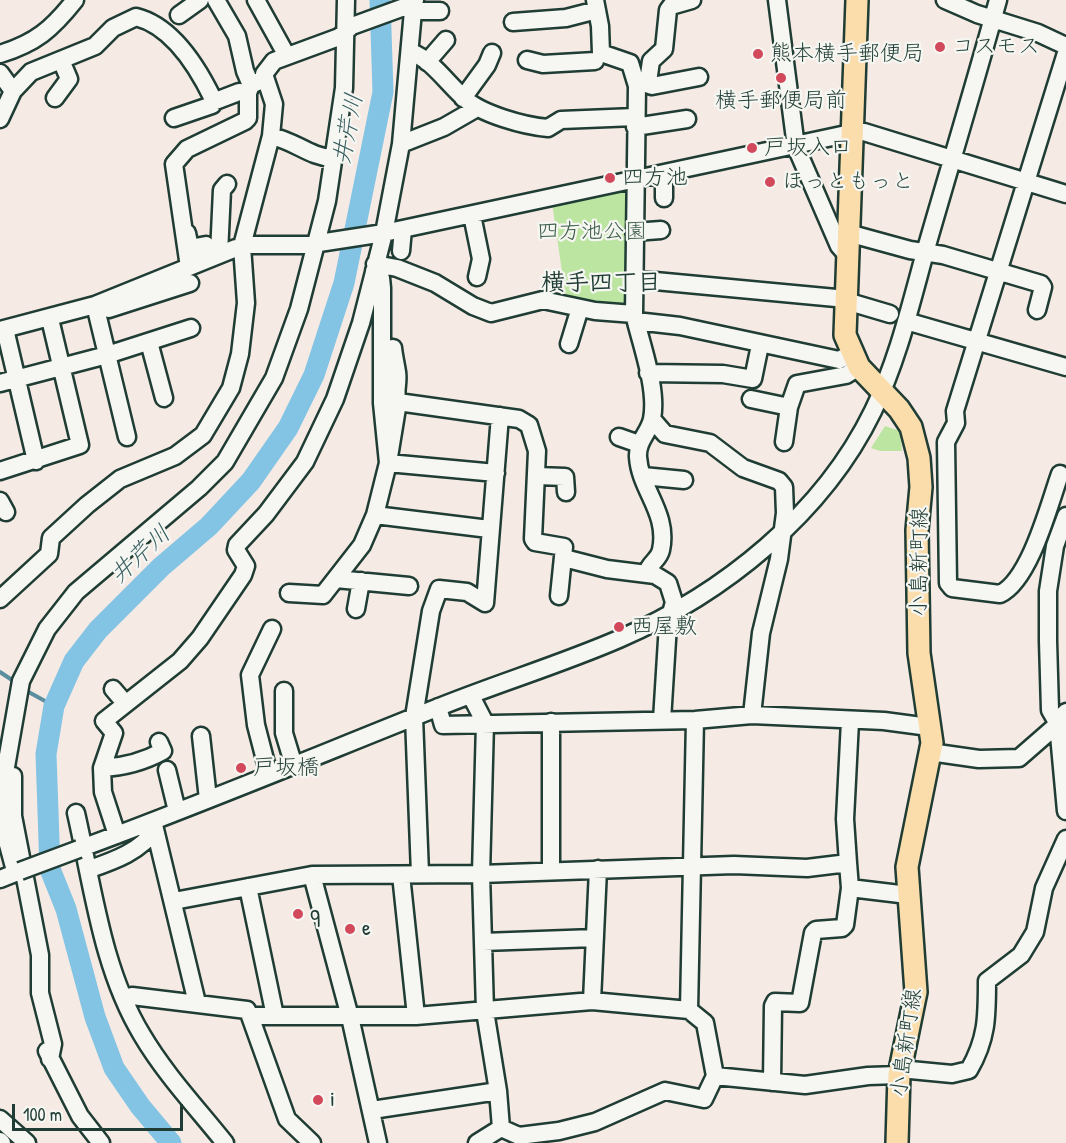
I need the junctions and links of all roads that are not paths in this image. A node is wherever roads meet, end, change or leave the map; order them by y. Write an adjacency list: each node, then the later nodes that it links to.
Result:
1 (75, 0): 23 (street)
2 (200, 0): 14 (street)
3 (216, 0): 31 (street)
4 (256, 0): 24 (street)
5 (346, 0): 17 (street)
6 (692, 0): 32 (street)
7 (777, 0): 45 (street)
8 (857, 0): 42 (main road)
9 (945, 0): 15 (street)
10 (998, 0): 15 (street)
11 (411, 4): 13 (street); 17 (street); 20 (street)
12 (597, 10): 16 (street); 28 (street)
13 (440, 11)
14 (179, 15)
15 (993, 18): 19 (street); 47 (street)
16 (513, 22)
17 (350, 28): 24 (street); 46 (street)
18 (446, 40): 27 (street)
19 (1066, 46)
20 (411, 52): 27 (street); 44 (street)
21 (492, 53): 35 (street)
22 (1066, 53): 50 (street)
23 (0, 54)
24 (287, 56): 31 (street)
25 (61, 60): 33 (street); 34 (street); 36 (street)
26 (527, 60): 28 (street)
27 (427, 62): 35 (street)
28 (596, 62): 32 (street)
29 (0, 73): 33 (street)
30 (699, 77): 32 (street)
31 (254, 85): 36 (street); 43 (street); 68 (street)
32 (641, 85): 41 (street)
33 (13, 91): 39 (street)
34 (55, 98)
35 (463, 98): 37 (street)
36 (213, 102): 38 (street)
37 (477, 108): 41 (street); 44 (street)
38 (174, 118)
39 (0, 119)
40 (687, 119): 41 (street)
41 (635, 122): 49 (street)
42 (851, 133): 45 (street); 47 (street); 59 (main road)
43 (272, 136): 46 (street); 62 (street)
44 (401, 144): 60 (street)
45 (796, 147): 48 (street); 66 (street)
46 (332, 158): 61 (street)
47 (953, 159): 50 (street); 64 (street)
48 (664, 174): 49 (street); 53 (street)
49 (634, 180): 54 (street); 58 (street)
50 (1026, 181): 52 (street); 69 (street)
51 (227, 184): 65 (street)
52 (1066, 194)
53 (664, 198)
54 (472, 214): 56 (street); 70 (street)
55 (185, 224): 68 (street)
56 (403, 229): 60 (street); 63 (street)
57 (661, 230): 58 (street)
58 (634, 232): 71 (street)
59 (848, 233): 64 (street); 66 (main road)
60 (382, 234): 61 (street); 67 (street)
61 (317, 243): 62 (street); 127 (street)
62 (243, 246): 65 (street); 123 (street)
63 (401, 251)
64 (926, 252): 69 (street); 76 (street)
65 (219, 254): 68 (street)
66 (847, 255): 72 (main road)
67 (375, 268): 74 (street); 87 (street); 131 (street)
68 (193, 270): 73 (street)
69 (998, 271): 75 (street); 81 (street)
70 (477, 277)
71 (634, 279): 72 (street); 77 (street)
72 (847, 302): 76 (street); 86 (main road)
73 (95, 308): 78 (street); 85 (street)
74 (580, 309): 77 (street); 83 (street)
75 (1037, 310)
76 (898, 317): 81 (street); 92 (street)
77 (635, 318): 84 (street); 90 (street)
78 (50, 319): 80 (street); 88 (street)
79 (191, 328): 82 (street)
80 (2, 330): 91 (street)
81 (978, 340): 89 (street); 107 (street)
82 (149, 342): 85 (street); 93 (street)
83 (569, 344)
84 (760, 345): 86 (street); 90 (street)
85 (108, 355): 88 (street); 99 (street)
86 (855, 361): 92 (main road, 小島新町線); 96 (street)
87 (381, 366): 95 (street); 104 (street)
88 (62, 367): 91 (street); 103 (street)
89 (1066, 367)
90 (648, 373): 98 (street)
91 (8, 381): 103 (street)
92 (881, 392): 115 (street); 141 (main road, 小島新町線)
93 (164, 398)
94 (751, 399): 96 (street)
95 (398, 402): 97 (street); 104 (street)
96 (789, 408): 101 (street)
97 (500, 416): 106 (street); 108 (street)
98 (652, 419): 102 (street); 115 (street)
99 (127, 437)
100 (619, 437): 102 (street)
101 (784, 442)
102 (639, 444): 109 (street)
103 (36, 460): 105 (street)
104 (388, 463): 106 (street); 112 (street)
105 (0, 471)
106 (495, 473): 114 (street)
107 (1060, 474)
108 (537, 476): 111 (street); 116 (street)
109 (643, 476): 110 (street); 117 (street)
110 (684, 480)
111 (566, 492)
112 (375, 515): 114 (street); 118 (street)
113 (1066, 516): 135 (street)
114 (489, 529): 134 (street)
115 (782, 531): 125 (street); 133 (street)
116 (564, 558): 117 (street); 122 (street)
117 (647, 573): 125 (street)
118 (336, 579): 119 (street); 121 (street)
119 (361, 581): 120 (street); 124 (street)
120 (409, 586)
121 (289, 593)
122 (559, 596)
123 (0, 599)
124 (356, 609)
125 (670, 614): 130 (street); 136 (street)
126 (272, 629): 149 (street)
127 (27, 664): 143 (street); 186 (street)
128 (113, 689): 131 (street)
129 (284, 691): 146 (street)
130 (471, 696): 132 (street); 140 (street)
131 (125, 704): 147 (street)
132 (438, 707): 134 (street); 140 (street)
133 (752, 715): 137 (street); 138 (street)
134 (414, 717): 146 (street); 167 (street)
135 (1062, 718): 145 (street); 154 (street)
136 (662, 720): 137 (street); 139 (street)
137 (696, 720): 161 (street)
138 (850, 721): 141 (street); 160 (street)
139 (551, 722): 140 (street); 164 (street)
140 (485, 723): 168 (street)
141 (929, 727): 145 (main road, 小島新町線)
142 (201, 736): 151 (street)
143 (5, 740): 150 (street)
144 (159, 742): 147 (street)
145 (930, 752): 173 (main road, 小島新町線)
146 (294, 766): 149 (street)
147 (102, 768): 157 (street)
148 (167, 770): 153 (street)
149 (269, 775): 151 (street)
150 (1, 776): 152 (street)
151 (208, 799): 153 (street)
152 (0, 802): 165 (street)
153 (177, 811): 156 (street)
154 (1066, 811)
155 (76, 813): 159 (street)
156 (154, 825): 157 (street); 162 (street); 174 (street)
157 (117, 835): 159 (street)
158 (1066, 839): 187 (street)
159 (82, 848): 162 (street); 165 (street, bridge)
160 (848, 863): 161 (street); 172 (street)
161 (692, 865): 163 (street); 180 (street)
162 (90, 869): 177 (street)
163 (598, 869): 164 (street); 175 (street)
164 (551, 871): 168 (street)
165 (18, 872): 170 (street); 186 (street)
166 (401, 874): 167 (street); 169 (street); 184 (street)
167 (420, 874): 168 (street)
168 (481, 874): 176 (street)
169 (312, 875): 171 (street); 185 (street)
170 (0, 879)
171 (248, 887): 174 (street); 183 (street)
172 (850, 888): 173 (street); 189 (street)
173 (908, 895): 187 (main road, 小島新町線)
174 (174, 901): 179 (street)
175 (594, 938): 176 (street); 178 (street)
176 (483, 942): 181 (street)
177 (124, 998): 179 (street); 197 (street)
178 (592, 1001): 180 (street); 181 (street)
179 (197, 1003): 182 (street)
180 (689, 1010): 188 (street)
181 (484, 1011): 184 (street); 190 (street)
182 (250, 1016): 183 (street); 198 (street)
183 (275, 1016): 185 (street)
184 (416, 1016): 185 (street)
185 (350, 1017): 191 (street)
186 (50, 1059): 196 (street)
187 (900, 1072): 189 (street); 201 (main road, 小島新町線)
188 (715, 1076): 189 (street); 194 (street)
189 (772, 1082)
190 (498, 1091): 191 (street); 193 (street)
191 (372, 1110): 199 (street)
192 (0, 1119): 195 (street)
193 (501, 1128): 194 (street); 200 (street)
194 (520, 1139)
195 (27, 1143)
196 (101, 1143)
197 (225, 1143)
198 (312, 1143)
199 (378, 1143)
200 (477, 1143)
201 (897, 1143)

